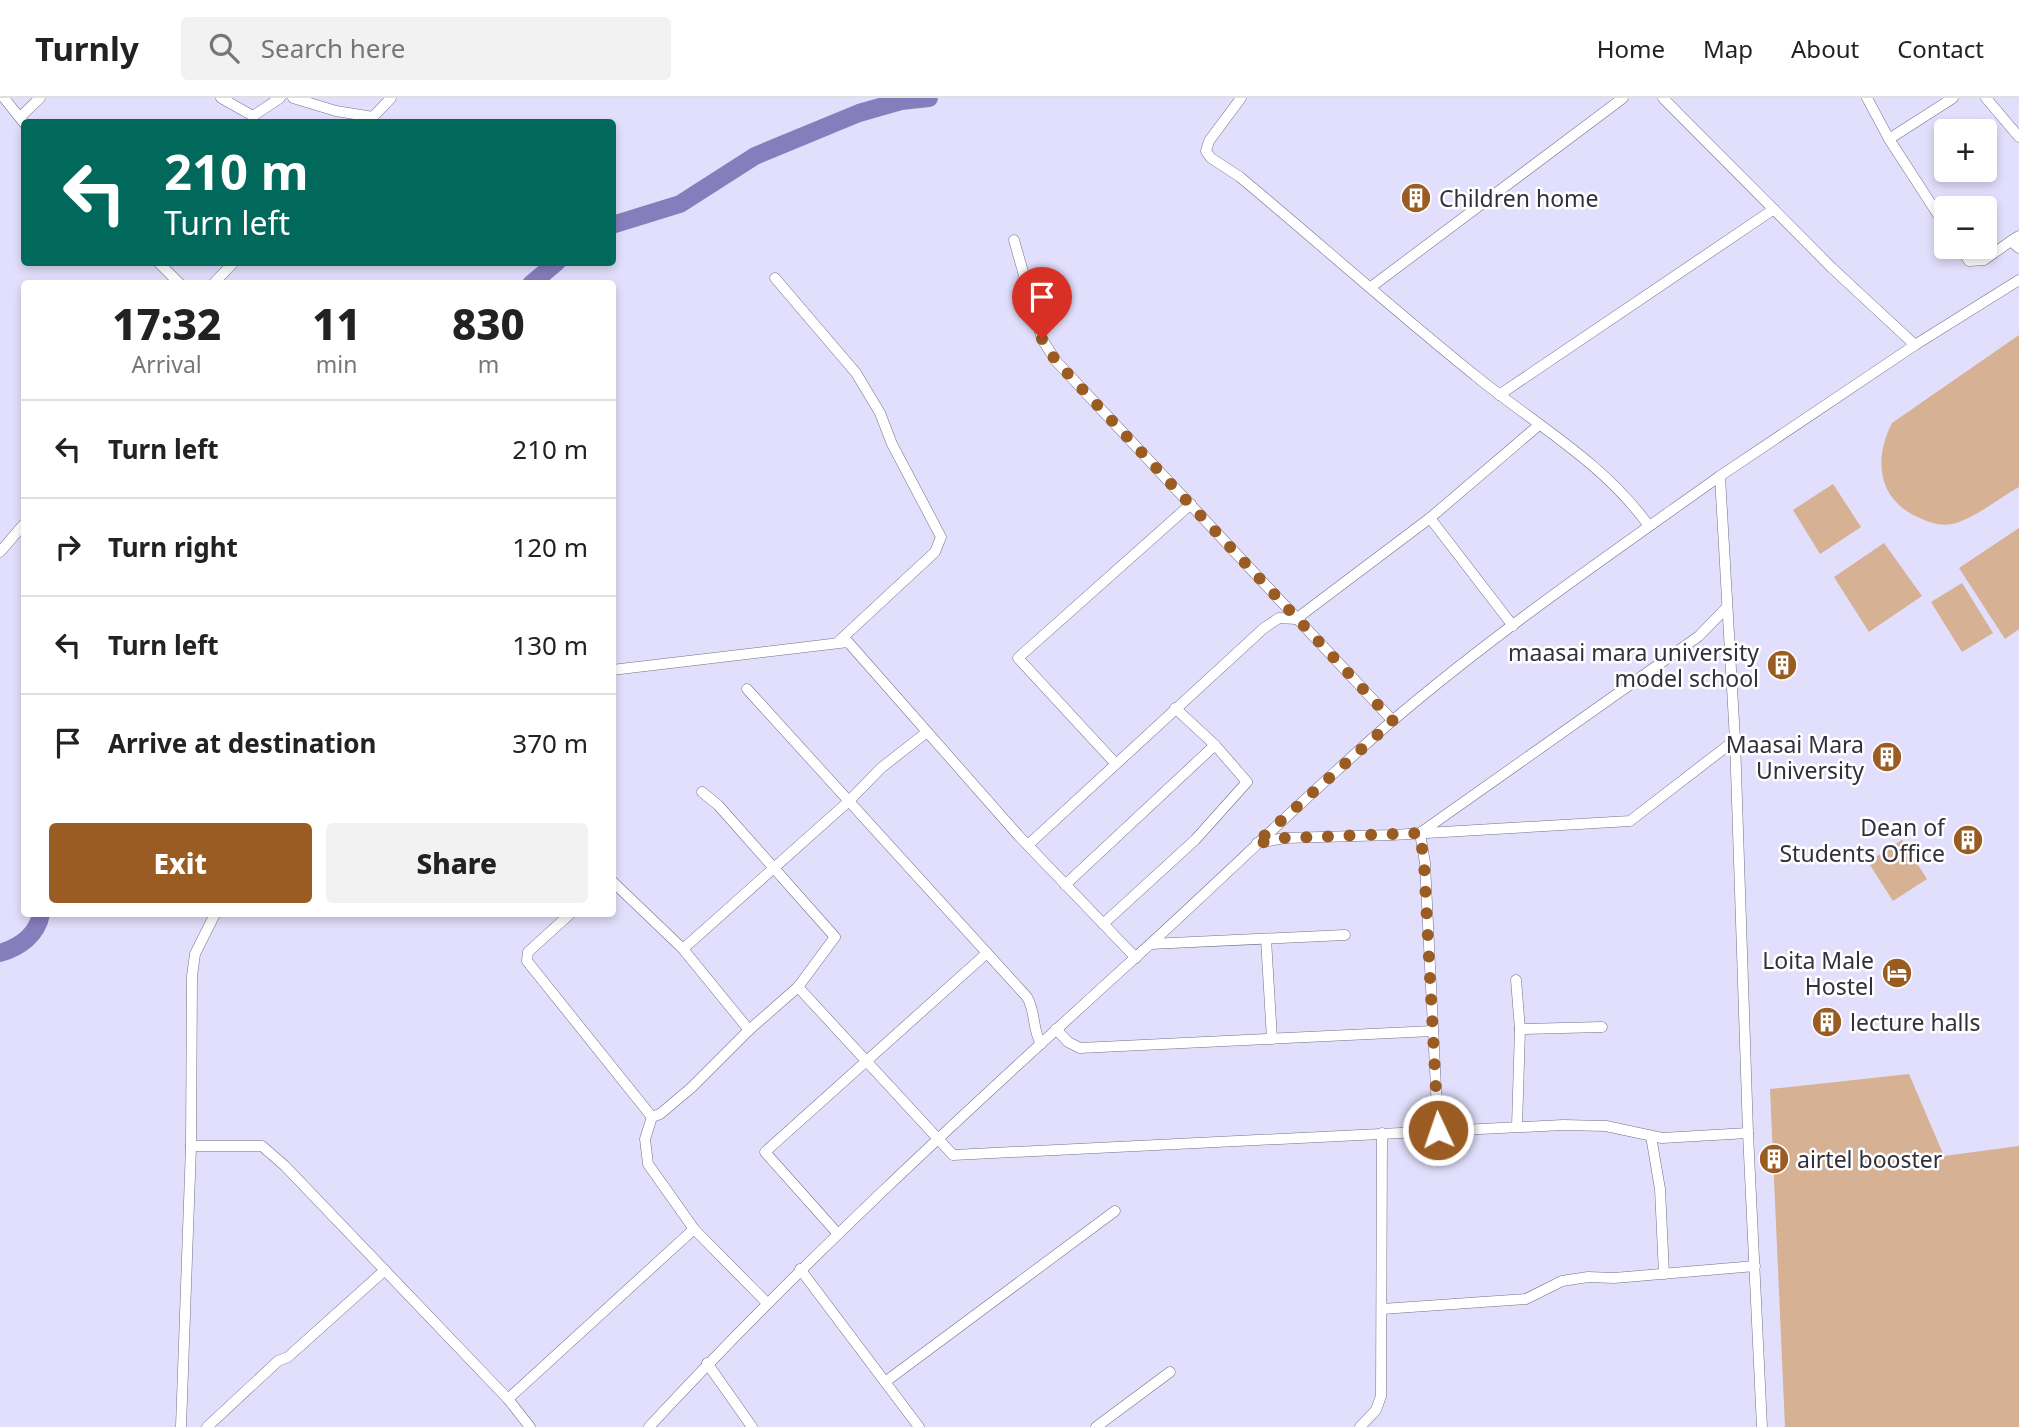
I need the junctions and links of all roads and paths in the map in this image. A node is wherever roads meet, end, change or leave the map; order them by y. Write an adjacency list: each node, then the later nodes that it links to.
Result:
1 (4, 98): 13 (street)
2 (40, 98): 14 (street)
3 (222, 98): 4 (street)
4 (280, 98)
5 (293, 98): 15 (street)
6 (391, 98): 16 (street)
7 (1241, 98): 32 (street)
8 (1623, 98): 32 (street)
9 (1663, 98): 20 (street)
10 (1867, 98): 18 (street)
11 (1953, 98): 18 (street)
12 (1986, 98): 17 (street)
13 (21, 119)
14 (23, 119)
15 (366, 119)
16 (371, 119)
17 (2019, 137)
18 (1889, 139): 19 (street)
19 (1934, 208)
20 (1774, 209): 33 (street); 34 (street)
21 (1014, 240): 37 (street)
22 (2016, 242): 23 (street)
23 (1997, 253)
24 (1968, 259): 25 (street)
25 (1986, 259)
26 (162, 266): 29 (street)
27 (230, 266): 30 (street)
28 (775, 278): 45 (street)
29 (176, 280)
30 (218, 280)
31 (2019, 280): 33 (street)
32 (1371, 287): 34 (street)
33 (1915, 345): 36 (street)
34 (1499, 395): 35 (street)
35 (1539, 425): 38 (street); 39 (street)
36 (1720, 476): 39 (street); 42 (street)
37 (1191, 504): 43 (street); 53 (street)
38 (1430, 518): 43 (street); 44 (street)
39 (1650, 526): 44 (street)
40 (21, 528): 41 (street)
41 (0, 552)
42 (1727, 607): 51 (street); 56 (street)
43 (1296, 619): 48 (street); 49 (street)
44 (1513, 626): 49 (street)
45 (839, 641): 46 (street); 50 (street)
46 (616, 669)
47 (747, 689): 55 (street)
48 (1175, 708): 52 (street); 53 (street)
49 (1393, 721): 57 (street)
50 (928, 732): 55 (street); 58 (street)
51 (1735, 740): 56 (street); 85 (street)
52 (1215, 745): 61 (street); 64 (street)
53 (1115, 763): 58 (street)
54 (702, 792): 59 (street)
55 (849, 801): 59 (street); 69 (street)
56 (1420, 833): 57 (street); 77 (street)
57 (1255, 844): 67 (street)
58 (1028, 845): 61 (street)
59 (774, 866): 68 (street); 72 (street)
60 (616, 885): 68 (street)
61 (1066, 885): 64 (street)
62 (214, 917): 88 (street)
63 (567, 917): 81 (street)
64 (1103, 924): 70 (street)
65 (1345, 935): 66 (street)
66 (1266, 939): 67 (street); 78 (street)
67 (1150, 944): 70 (street)
68 (683, 949): 76 (street)
69 (987, 953): 79 (street); 80 (street)
70 (1136, 958): 74 (street)
71 (1516, 980): 75 (street)
72 (798, 987): 76 (street); 80 (street)
73 (1602, 1027): 75 (street)
74 (1056, 1029): 78 (street); 79 (street)
75 (1520, 1029): 82 (street)
76 (749, 1030): 81 (street)
77 (1433, 1031): 78 (street); 83 (street)
78 (1272, 1039)
79 (1041, 1044): 87 (street)
80 (865, 1061): 87 (street); 91 (street)
81 (652, 1117): 90 (street)
82 (1517, 1126): 83 (street); 86 (street)
83 (1438, 1130): 84 (street)
84 (1382, 1133): 87 (street); 97 (street)
85 (1748, 1133): 86 (street); 92 (street)
86 (1651, 1136): 95 (street)
87 (938, 1141): 91 (street)
88 (191, 1146): 94 (street); 102 (street)
89 (1115, 1211): 100 (street)
90 (694, 1229): 96 (street); 101 (street)
91 (838, 1234): 93 (street)
92 (1755, 1266): 95 (street); 110 (street)
93 (800, 1269): 96 (street); 100 (street)
94 (385, 1270): 101 (street); 103 (street)
95 (1664, 1274): 97 (street)
96 (766, 1302): 98 (street)
97 (1382, 1309): 109 (street)
98 (707, 1363): 105 (street); 106 (street)
99 (1170, 1372): 108 (street)
100 (885, 1382): 107 (street)
101 (508, 1399): 104 (street)
102 (181, 1427)
103 (207, 1427)
104 (530, 1427)
105 (649, 1427)
106 (752, 1427)
107 (919, 1427)
108 (1096, 1427)
109 (1360, 1427)
110 (1762, 1427)

